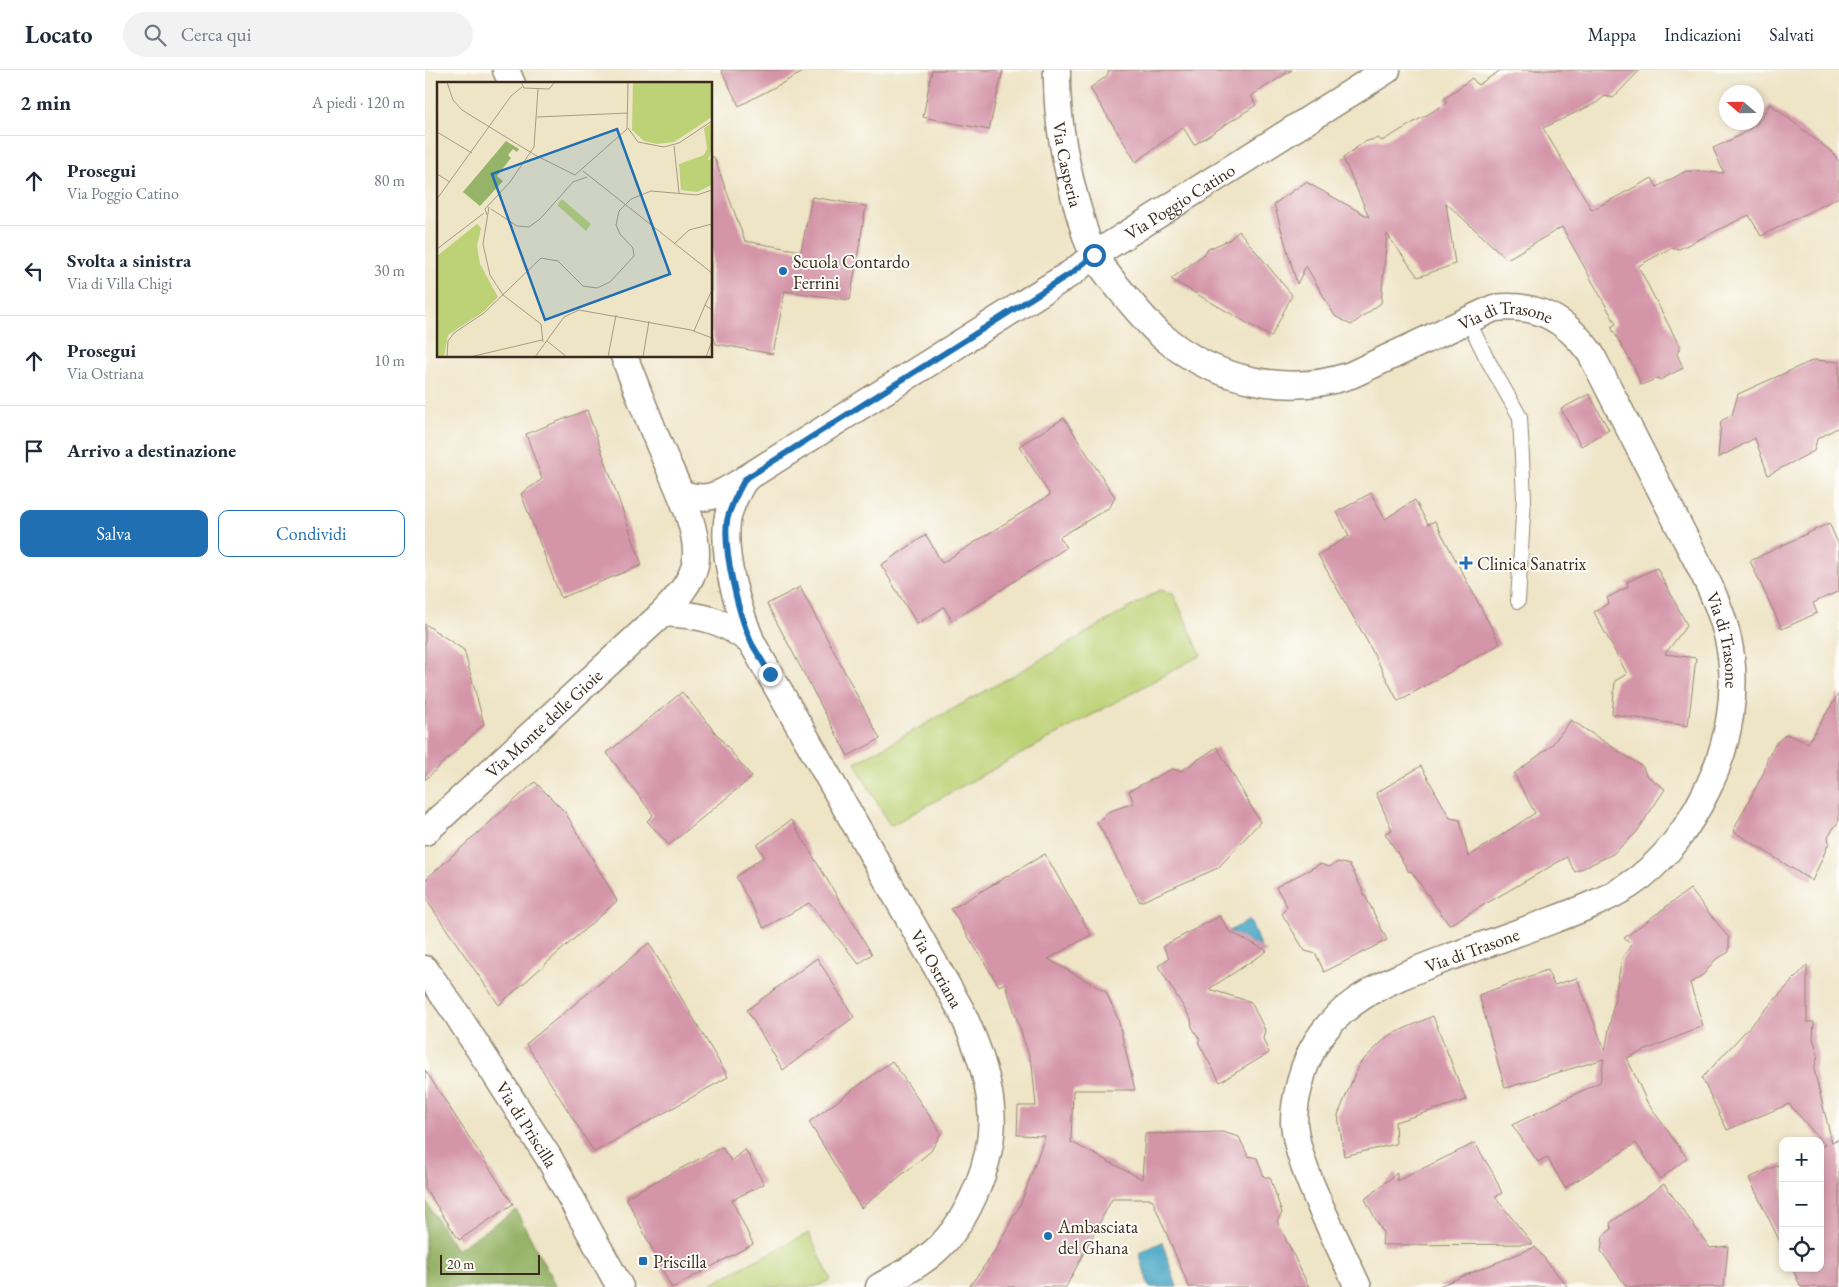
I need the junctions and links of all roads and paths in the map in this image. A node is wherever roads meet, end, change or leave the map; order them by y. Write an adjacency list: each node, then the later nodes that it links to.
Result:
1 (506, 70): 4 (street)
2 (1057, 70): 5 (street, Via Casperia)
3 (1387, 70): 5 (street, Via Poggio Catino)
4 (511, 82)
5 (1094, 255): 6 (street, Via di Trasone); 8 (street, Via Poggio Catino)
6 (1468, 320): 10 (lane); 17 (street, Via di Trasone)
7 (625, 358): 9 (street, Via Monte delle Gioie)
8 (745, 479): 9 (street, Via Poggio Catino); 12 (street)
9 (681, 493): 11 (street, Via Monte delle Gioie)
10 (1517, 601)
11 (663, 613): 12 (street); 13 (street, Via Monte delle Gioie)
12 (752, 643): 16 (street, Via Ostriana)
13 (425, 832)
14 (425, 969): 15 (street, Via di Priscilla)
15 (621, 1287)
16 (879, 1287)
17 (1359, 1287)

